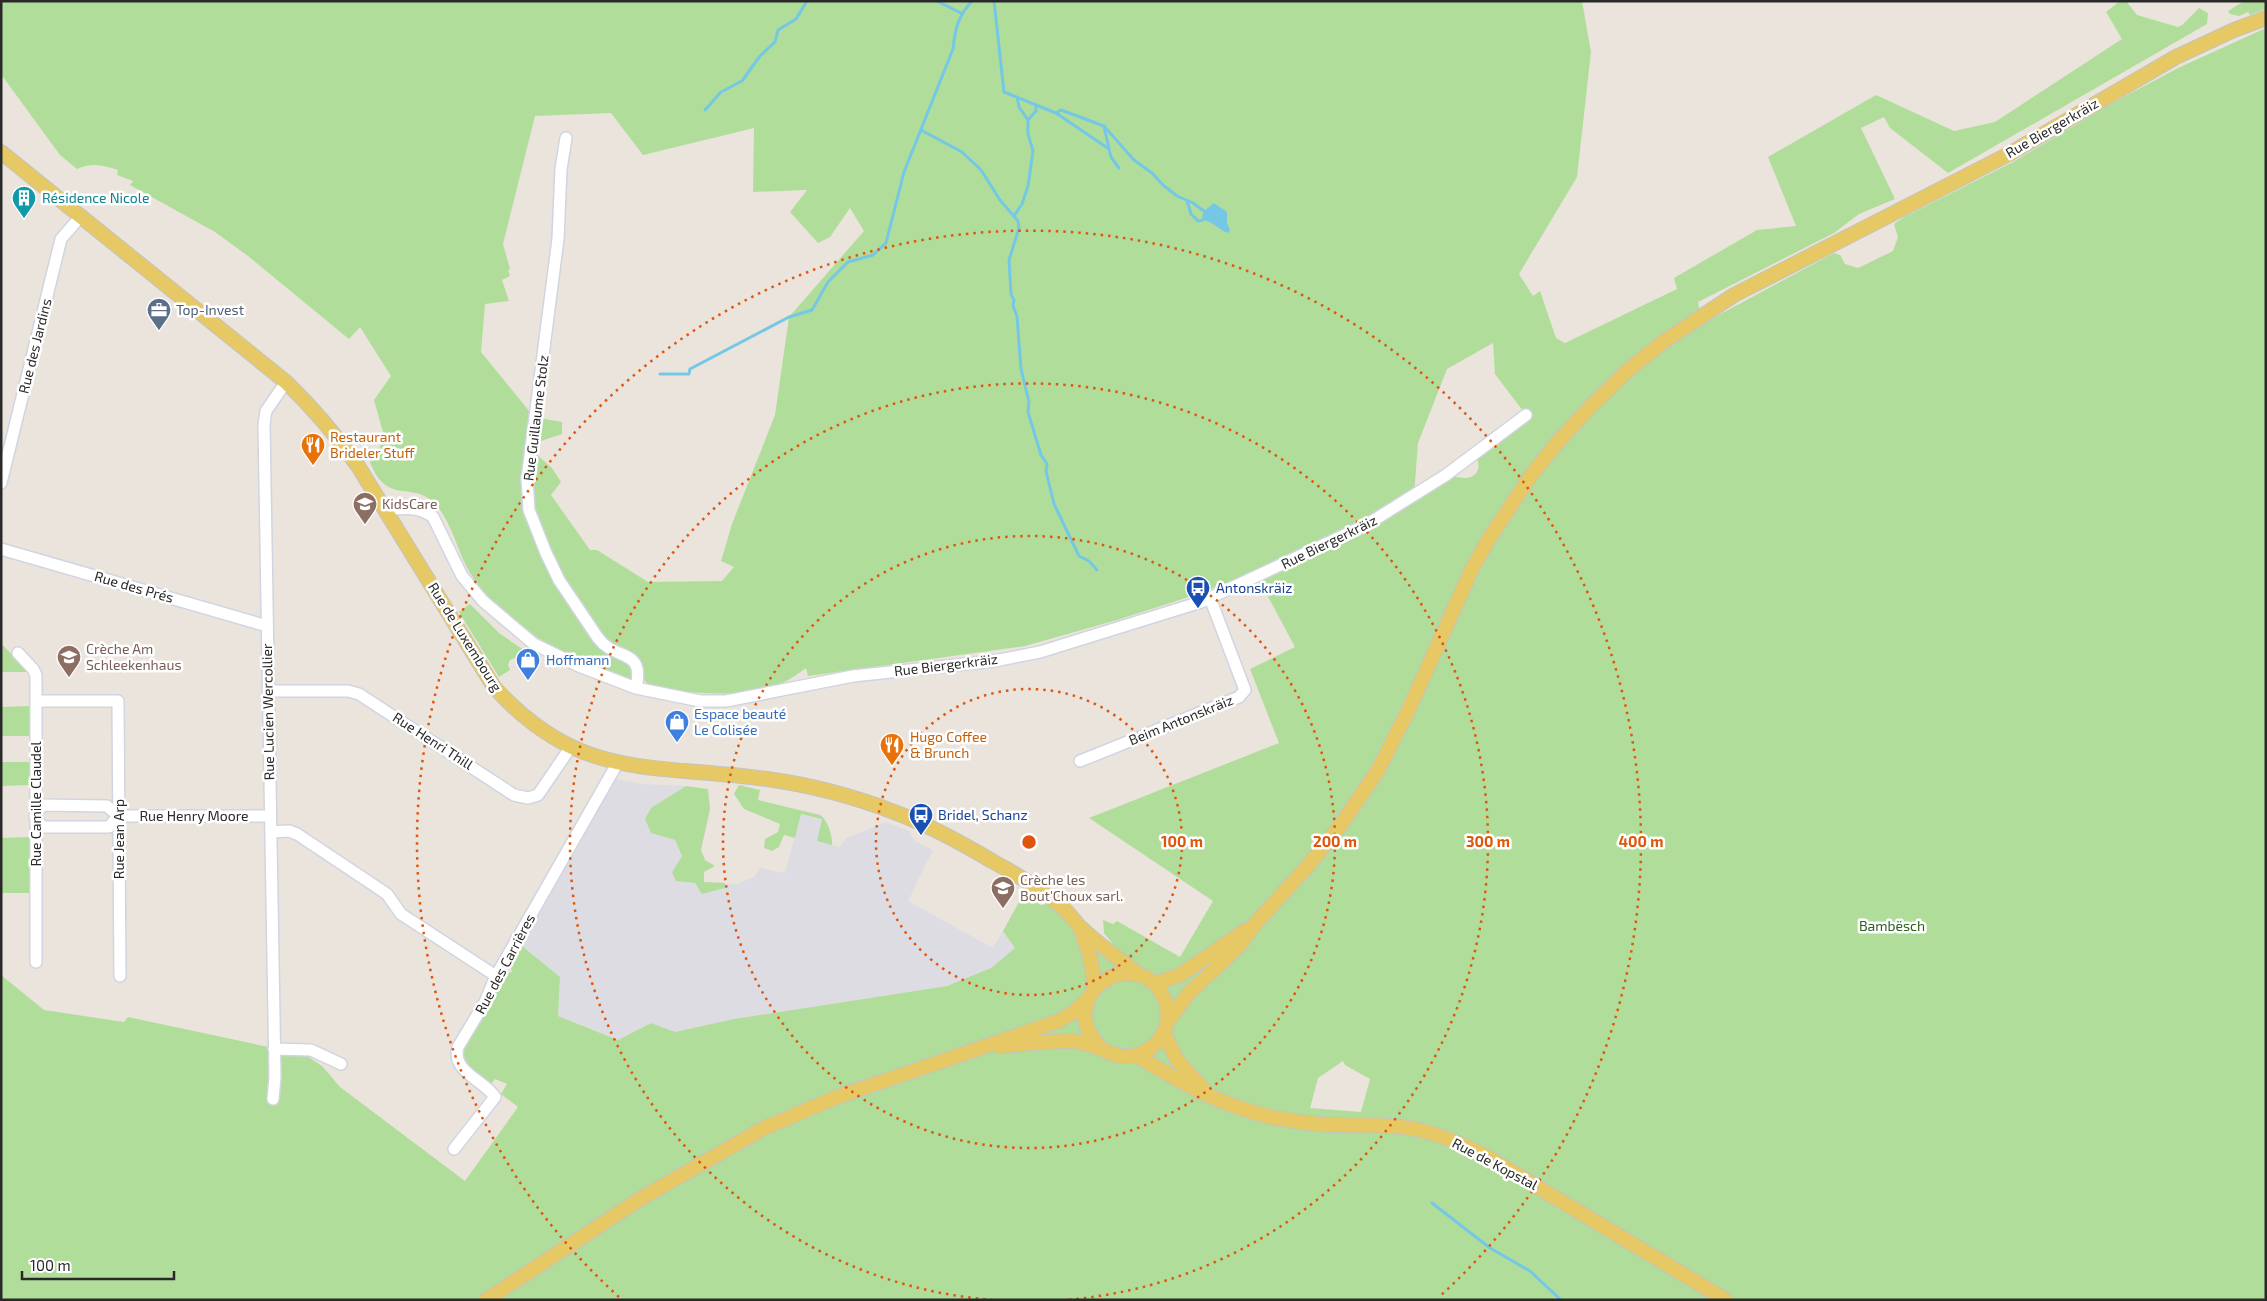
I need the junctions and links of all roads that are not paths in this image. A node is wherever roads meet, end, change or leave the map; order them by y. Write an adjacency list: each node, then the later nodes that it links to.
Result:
1 (2266, 18): 23 (main road, Rue Biergerkräiz)
2 (566, 138): 13 (street, Rue Guillaume Stolz)
3 (1, 152): 4 (main road, Rue de Luxembourg)
4 (80, 216): 5 (main road, Rue de Luxembourg); 7 (street, Rue des Jardins)
5 (286, 382): 8 (main road, Rue de Luxembourg); 11 (street, Rue Lucien Wercollier)
6 (1526, 415): 10 (street, Rue Biergerkräiz)
7 (1, 483)
8 (386, 510): 13 (street, Rue Biergerkräiz); 16 (main road, Rue de Luxembourg)
9 (1, 550): 11 (street, Rue des Prés)
10 (1210, 598): 13 (street, Rue Biergerkräiz); 17 (street, Beim Antonskräiz)
11 (267, 626): 14 (street, Rue Lucien Wercollier)
12 (18, 653): 15 (street, Rue Camille Claudel)
13 (636, 688)
14 (268, 691): 16 (street, Rue Henri Thill); 21 (street, Rue Lucien Wercollier)
15 (36, 701): 19 (street, Rue Camille Claudel); 20 (street, Rue Jean Arp)
16 (570, 748): 18 (main road, Rue de Luxembourg)
17 (1080, 761)
18 (617, 764): 24 (main road, Rue de Luxembourg); 27 (street, Rue des Carrières)
19 (36, 816): 20 (street, Rue Henry Moore); 20 (street, Rue Henry Moore); 25 (street, Rue Camille Claudel)
20 (118, 816): 21 (street, Rue Henry Moore); 26 (street, Rue Jean Arp)
21 (270, 816): 22 (street, Rue Lucien Wercollier)
22 (271, 832): 27 (street); 34 (street, Rue Lucien Wercollier)
23 (1255, 924): 29 (main road); 31 (main road)
24 (1080, 927): 28 (main road, Rue de Luxembourg); 30 (main road, Rue de Luxembourg)
25 (36, 962)
26 (120, 976)
27 (496, 976): 39 (street, Rue des Carrières)
28 (1141, 976): 29 (main road); 30 (main road)
29 (1154, 984): 31 (main road)
30 (1091, 994): 32 (main road); 33 (main road)
31 (1166, 1027): 35 (main road); 37 (main road, Rue de Kopstal)
32 (982, 1047): 33 (main road); 40 (main road)
33 (1102, 1048): 35 (main road)
34 (274, 1049): 36 (street); 38 (street, Rue Lucien Wercollier)
35 (1136, 1055): 37 (main road, Rue de Kopstal)
36 (341, 1064)
37 (1209, 1096): 41 (main road, Rue de Kopstal)
38 (274, 1098)
39 (454, 1149)
40 (486, 1300)
41 (1726, 1300)

